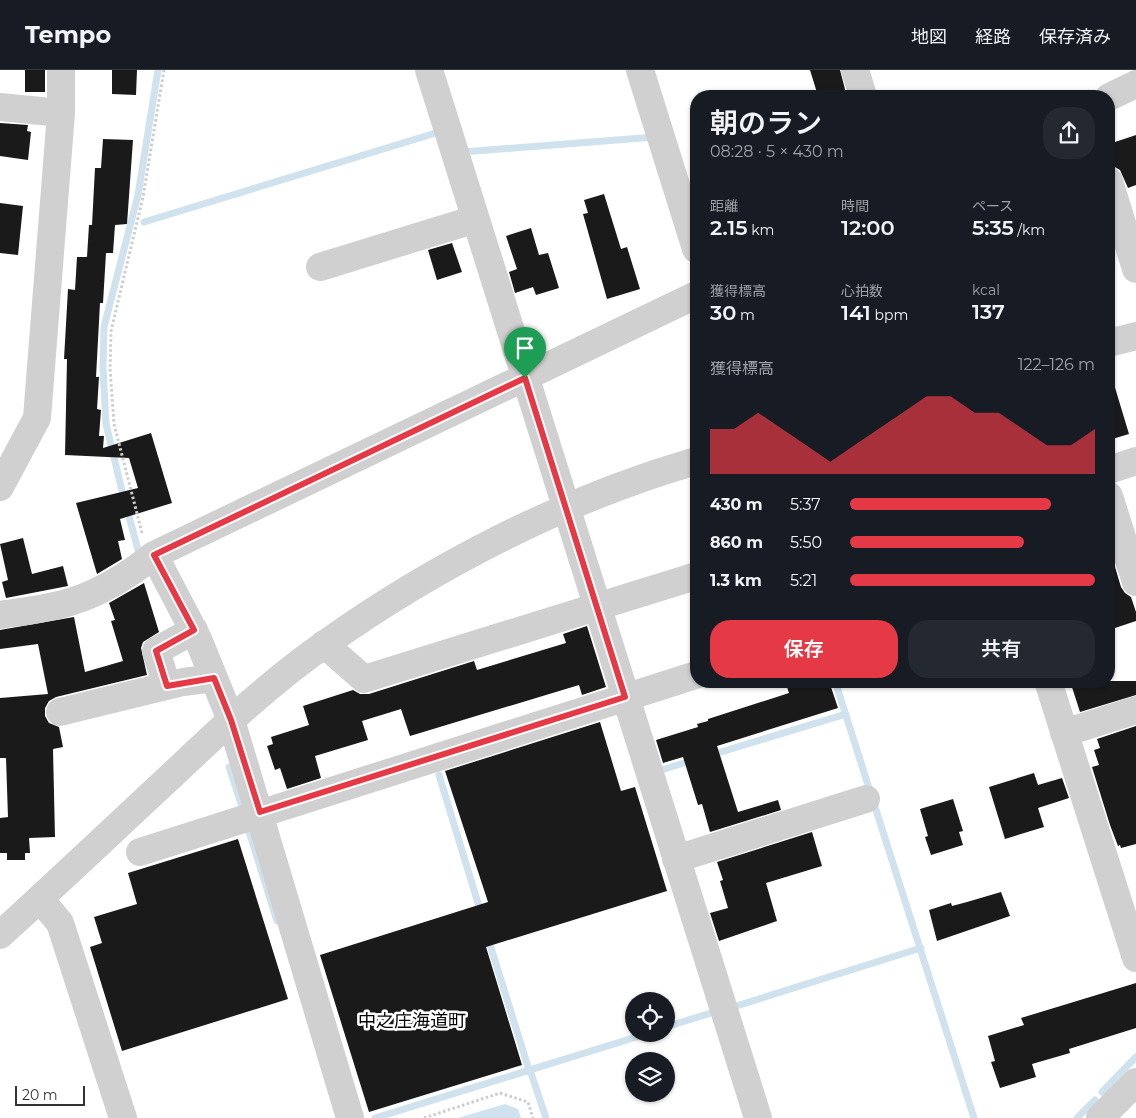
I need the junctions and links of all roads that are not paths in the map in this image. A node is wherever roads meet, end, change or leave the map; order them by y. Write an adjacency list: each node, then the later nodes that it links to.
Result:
1 (61, 70): 9 (street)
2 (429, 70): 11 (street)
3 (640, 70): 12 (street)
4 (855, 70): 6 (street)
5 (1136, 84): 7 (street)
6 (861, 90)
7 (1115, 94)
8 (0, 106): 9 (street)
9 (61, 113): 22 (street)
10 (1115, 201): 14 (street)
11 (476, 219): 13 (street); 18 (street)
12 (690, 229)
13 (320, 268)
14 (1136, 269)
15 (690, 298): 18 (street)
16 (1136, 336): 17 (street)
17 (1115, 341)
18 (525, 378): 23 (street); 25 (street)
19 (1136, 461): 21 (street)
20 (690, 463): 23 (street)
21 (1115, 468)
22 (0, 487)
23 (565, 508): 28 (street); 31 (street)
24 (1115, 515): 27 (street)
25 (154, 555): 29 (street); 30 (street)
26 (690, 578): 28 (street)
27 (1136, 582)
28 (596, 606): 31 (street); 36 (street)
29 (0, 616)
30 (194, 630): 33 (street); 34 (street)
31 (324, 644): 39 (street)
32 (690, 677): 36 (street)
33 (214, 678): 34 (street); 39 (street)
34 (167, 686): 38 (street)
35 (1050, 688): 40 (street)
36 (625, 697): 42 (street); 44 (street)
37 (1136, 710): 40 (street)
38 (60, 712)
39 (231, 720): 42 (street); 45 (street)
40 (1064, 733): 47 (street)
41 (866, 799): 44 (street)
42 (260, 812): 43 (street); 50 (street)
43 (140, 852)
44 (676, 859): 51 (street)
45 (40, 899): 46 (street); 49 (street)
46 (0, 935)
47 (1136, 958)
48 (1136, 1082): 52 (street)
49 (123, 1118)
50 (350, 1118)
51 (758, 1118)
52 (1100, 1118)

